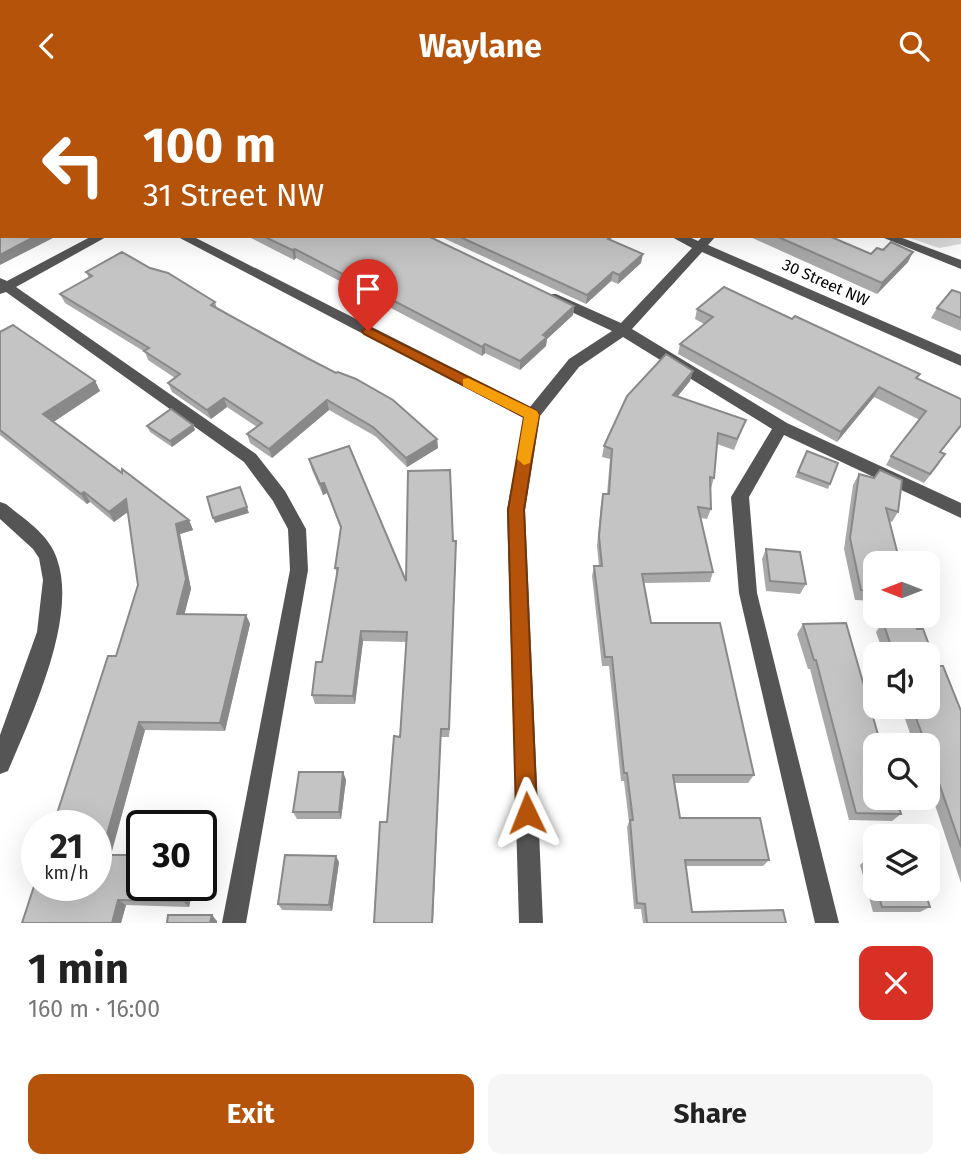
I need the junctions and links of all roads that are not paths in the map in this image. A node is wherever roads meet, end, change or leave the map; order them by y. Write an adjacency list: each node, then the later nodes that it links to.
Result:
1 (98, 238): 7 (street)
2 (186, 238): 11 (street)
3 (688, 238): 5 (street, 30 Street NW)
4 (890, 238): 6 (street)
5 (705, 241): 9 (street); 10 (street, 30 Street NW)
6 (961, 265)
7 (2, 286): 16 (street)
8 (535, 289): 9 (street)
9 (623, 330): 11 (street); 12 (street)
10 (961, 361)
11 (532, 415): 17 (street)
12 (781, 427): 14 (street); 18 (street)
13 (0, 509): 15 (street)
14 (961, 512)
15 (0, 763)
16 (234, 923)
17 (531, 923)
18 (827, 923)

